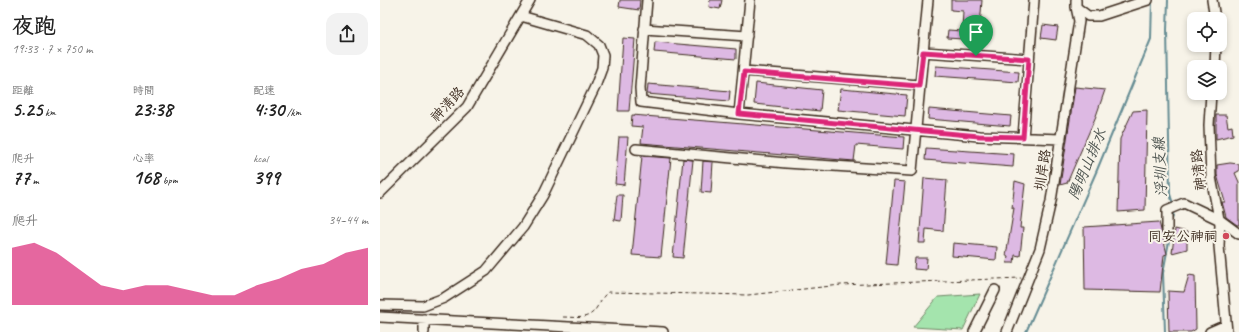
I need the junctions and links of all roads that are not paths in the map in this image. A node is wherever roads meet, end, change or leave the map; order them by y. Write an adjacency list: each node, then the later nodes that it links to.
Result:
1 (530, 0): 10 (street, 神清路)
2 (647, 0): 11 (street)
3 (750, 0): 12 (street)
4 (928, 0): 13 (street)
5 (1034, 0): 14 (street)
6 (1147, 0): 8 (street)
7 (1212, 0): 9 (street)
8 (1076, 3): 21 (street, 圳岸路)
9 (1213, 12)
10 (521, 16): 23 (street, 神清路); 28 (street)
11 (644, 29): 12 (street); 18 (street)
12 (747, 36): 15 (street)
13 (923, 52): 14 (street); 16 (street)
14 (1029, 59): 20 (street)
15 (744, 72): 16 (street); 18 (street)
16 (919, 86): 19 (street)
17 (1211, 100): 24 (street, 神清路)
18 (739, 114): 19 (street)
19 (916, 130): 20 (street); 22 (street)
20 (1023, 137): 21 (street)
21 (1061, 139): 36 (street, 圳岸路)
22 (636, 149)
23 (380, 193)
24 (1220, 220): 25 (street); 26 (street); 31 (street, 神清路)
25 (1167, 233)
26 (1239, 234)
27 (995, 290): 35 (street)
28 (380, 305)
29 (380, 317): 30 (street)
30 (424, 319): 32 (street); 33 (street)
31 (1227, 328): 37 (street)
32 (554, 330): 34 (street)
33 (424, 332)
34 (663, 332)
35 (974, 332)
36 (1007, 332)
37 (1210, 332)

